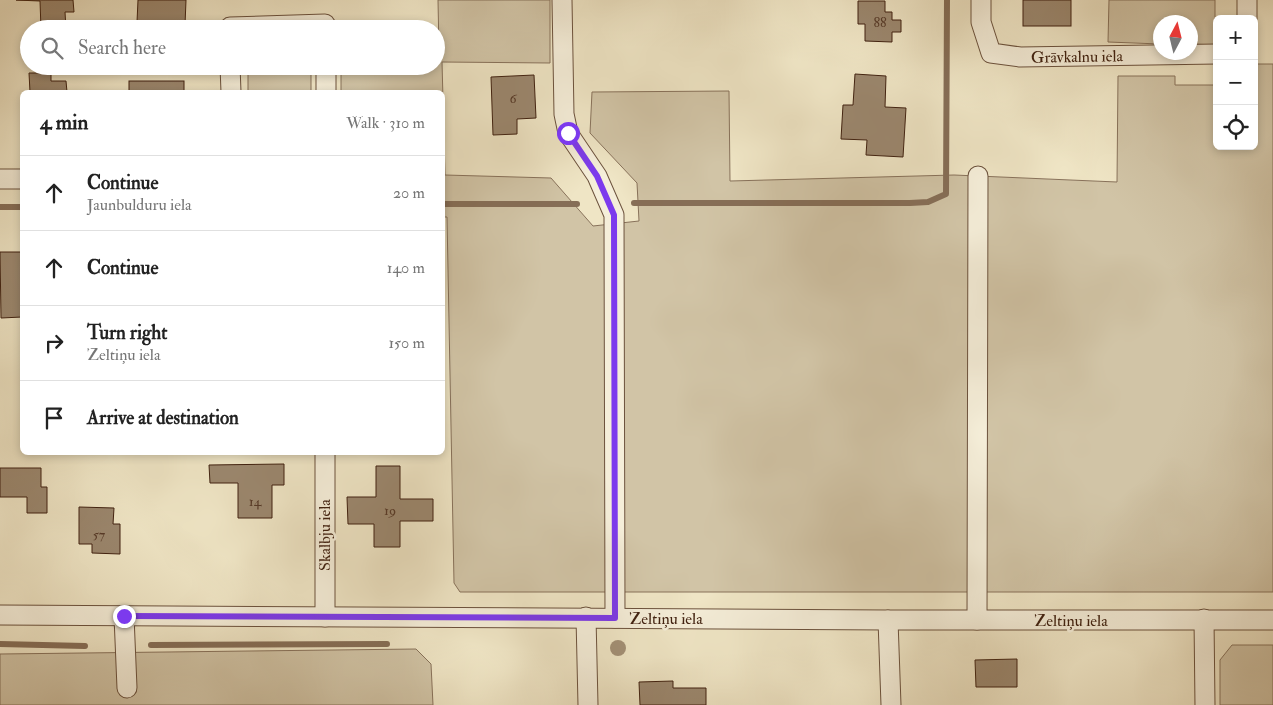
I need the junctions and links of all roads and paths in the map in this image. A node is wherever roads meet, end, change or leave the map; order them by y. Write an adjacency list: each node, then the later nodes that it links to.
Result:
1 (562, 0): 18 (street)
2 (981, 0): 5 (street, Grāvkalnu iela)
3 (1247, 0): 4 (street)
4 (1247, 15)
5 (1213, 54)
6 (230, 75): 8 (street)
7 (326, 75): 9 (street)
8 (231, 90)
9 (326, 90)
10 (978, 176): 20 (street)
11 (0, 179): 12 (street)
12 (20, 179)
13 (325, 455): 16 (street, Skalbju iela)
14 (0, 615): 15 (street, Zeltiņu iela)
15 (124, 616): 16 (street, Zeltiņu iela); 23 (street)
16 (324, 617): 17 (street, Zeltiņu iela)
17 (586, 617): 18 (street, Zeltiņu iela); 24 (street)
18 (615, 618): 19 (street, Zeltiņu iela)
19 (888, 620): 20 (street, Zeltiņu iela); 25 (street)
20 (977, 620): 21 (street, Zeltiņu iela)
21 (1204, 620): 22 (street, Zeltiņu iela); 26 (street)
22 (1273, 620)
23 (127, 688)
24 (588, 705)
25 (891, 705)
26 (1205, 705)

